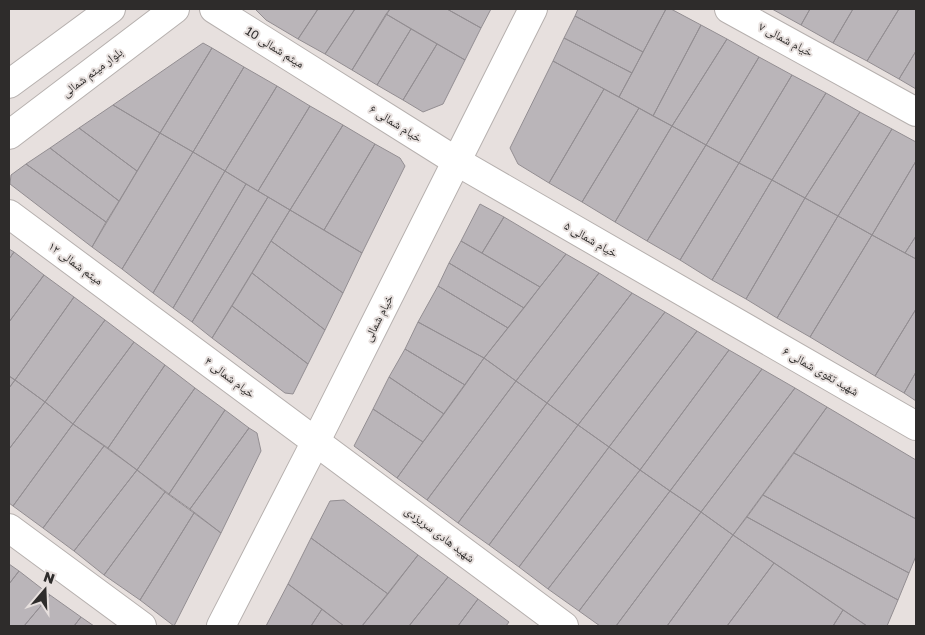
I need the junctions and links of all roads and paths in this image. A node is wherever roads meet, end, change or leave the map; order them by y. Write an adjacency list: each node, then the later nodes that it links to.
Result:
1 (111, 9): 6 (street)
2 (175, 9): 9 (street, بلوار میثم شمالی)
3 (214, 9): 7 (street, میثم شمالی 10)
4 (533, 9): 10 (street, خیام شمالی)
5 (729, 9): 8 (street, خیام شمالی ۷)
6 (9, 84)
7 (336, 85): 10 (street, خیام شمالی ۶)
8 (916, 112)
9 (9, 135)
10 (456, 161): 13 (street, خیام شمالی ۵); 15 (street, خیام شمالی)
11 (9, 214): 12 (street, میثم شمالی ۱۲)
12 (144, 313): 15 (street, خیام شمالی ۴)
13 (725, 316): 14 (street, شهید تقوی شمالی ۶)
14 (916, 426)
15 (316, 441): 18 (street, خیام شمالی); 19 (street, شهید هادی سریزدی)
16 (9, 528): 17 (street)
17 (142, 626)
18 (220, 626)
19 (564, 626)

